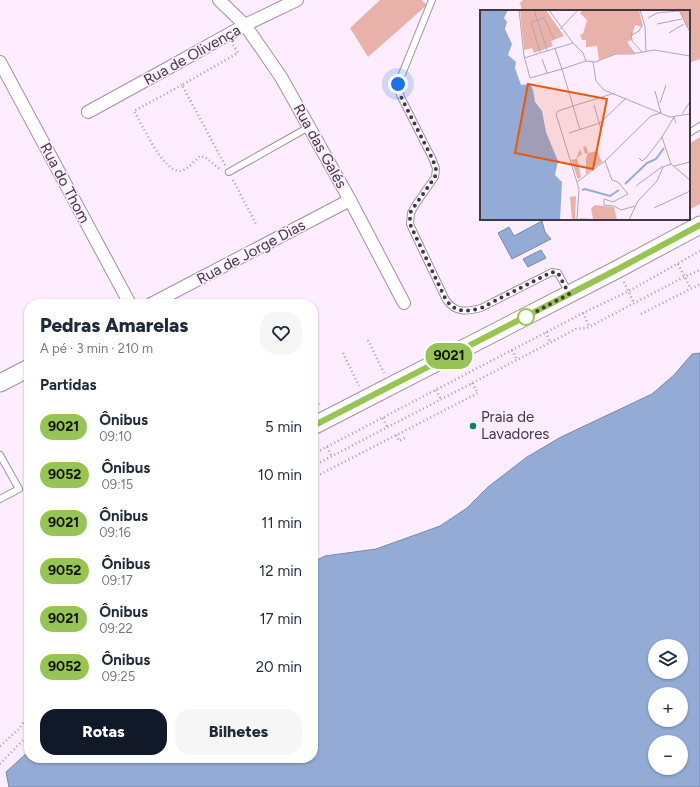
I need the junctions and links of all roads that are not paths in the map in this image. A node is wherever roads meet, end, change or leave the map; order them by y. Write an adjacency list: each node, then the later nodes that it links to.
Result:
1 (219, 0): 4 (street, Rua das Galés)
2 (297, 0): 4 (street, Rua de Olivença)
3 (432, 0): 13 (lane)
4 (245, 25): 6 (street, Rua de Olivença); 8 (street, Rua das Galés)
5 (0, 62): 14 (street, Rua do Thom)
6 (88, 112)
7 (700, 126): 9 (lane)
8 (309, 127): 10 (lane); 11 (street, Rua das Galés)
9 (690, 132)
10 (229, 172)
11 (350, 200): 15 (street, Rua de Jorge Dias); 16 (street, Rua das Galés)
12 (700, 225): 13 (main road)
13 (569, 294): 19 (main road)
14 (127, 299)
15 (161, 299)
16 (404, 303)
17 (24, 371): 18 (main road)
18 (0, 383)
19 (318, 423)
20 (0, 455): 21 (lane)
21 (0, 499)

